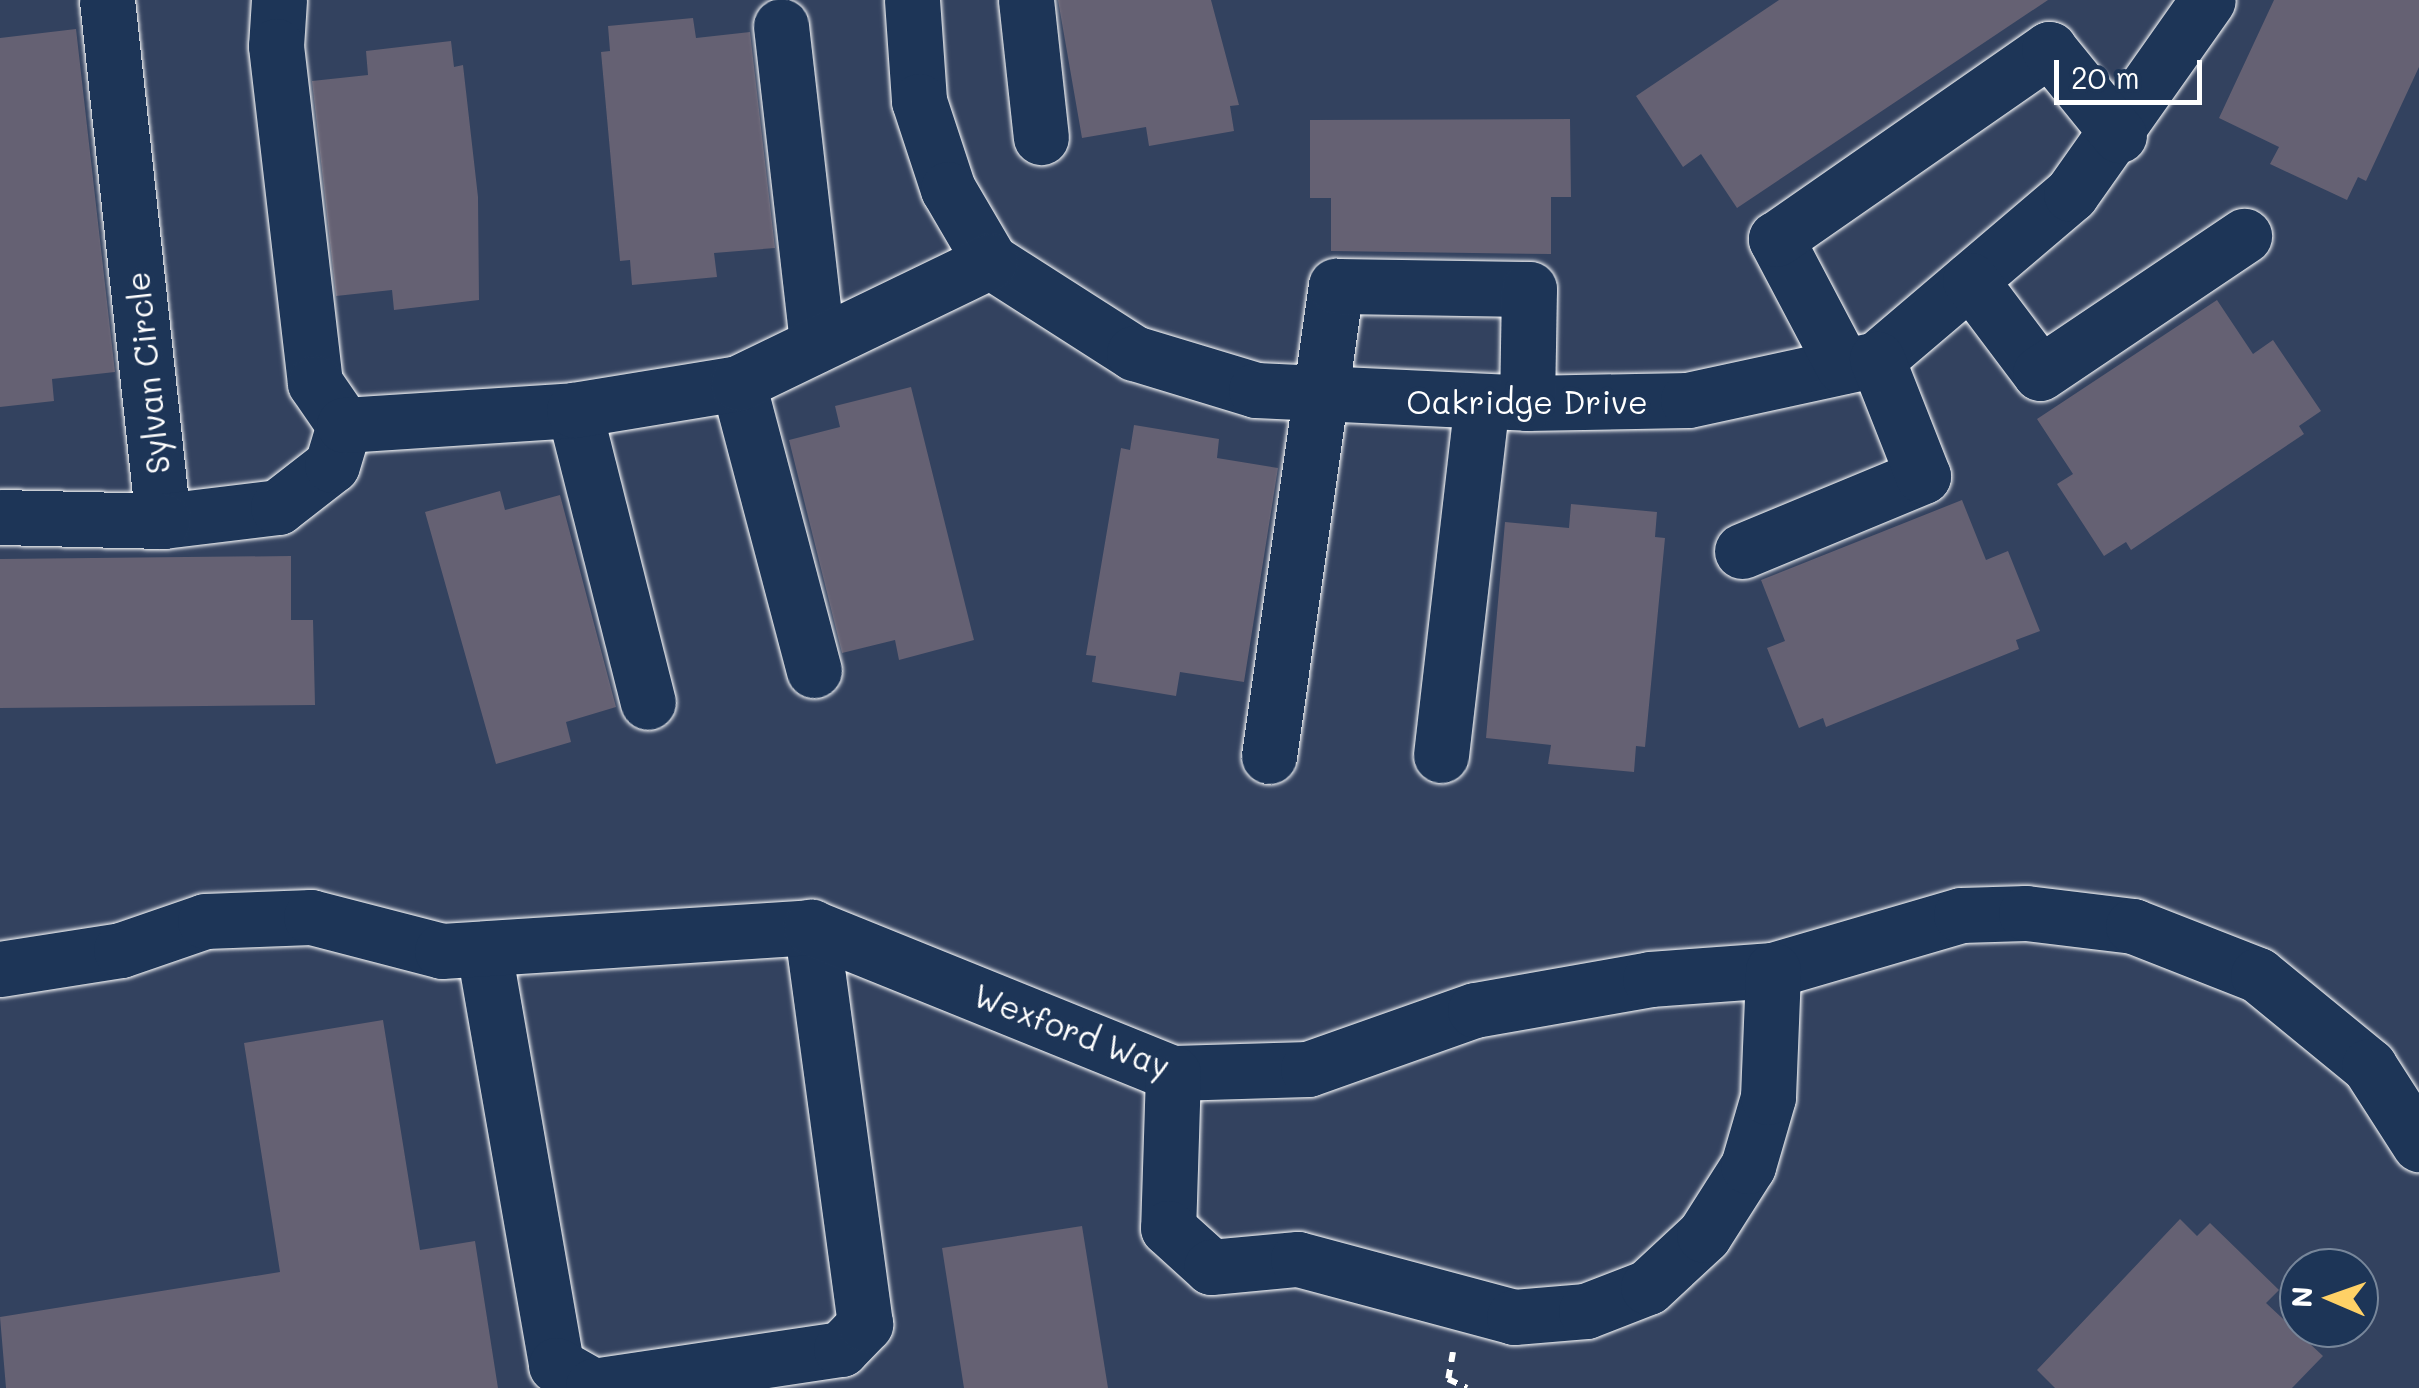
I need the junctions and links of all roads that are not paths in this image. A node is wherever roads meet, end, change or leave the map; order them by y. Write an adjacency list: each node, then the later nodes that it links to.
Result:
1 (108, 0): 20 (street, Sylvan Circle)
2 (278, 0): 18 (street)
3 (912, 0): 10 (street, Oakridge Drive)
4 (1026, 0): 8 (street)
5 (2208, 0): 7 (street, Oakridge Drive)
6 (781, 26): 12 (street)
7 (2119, 135): 11 (street, Oakridge Drive); 13 (street)
8 (1041, 137)
9 (2244, 236): 11 (street)
10 (990, 261): 12 (street); 15 (street, Oakridge Drive)
11 (1970, 280): 13 (street, Oakridge Drive)
12 (817, 344): 14 (street)
13 (1860, 363): 16 (street, Oakridge Drive); 21 (street)
14 (738, 383): 17 (street); 22 (street)
15 (1324, 400): 16 (street, Oakridge Drive); 16 (street); 25 (street)
16 (1504, 403): 24 (street)
17 (574, 410): 18 (street); 23 (street)
18 (344, 424): 20 (street, Sylvan Circle)
19 (0, 516): 20 (street)
20 (163, 521)
21 (1742, 552)
22 (814, 670)
23 (648, 702)
24 (1440, 755)
25 (1269, 756)
26 (810, 927): 27 (street, Wexford Way); 27 (street); 30 (street, Wexford Way)
27 (484, 951): 28 (street, Wexford Way)
28 (0, 969)
29 (1773, 970): 30 (street, Wexford Way); 30 (street); 31 (street, Wexford Way)
30 (1173, 1072)
31 (2419, 1144)

